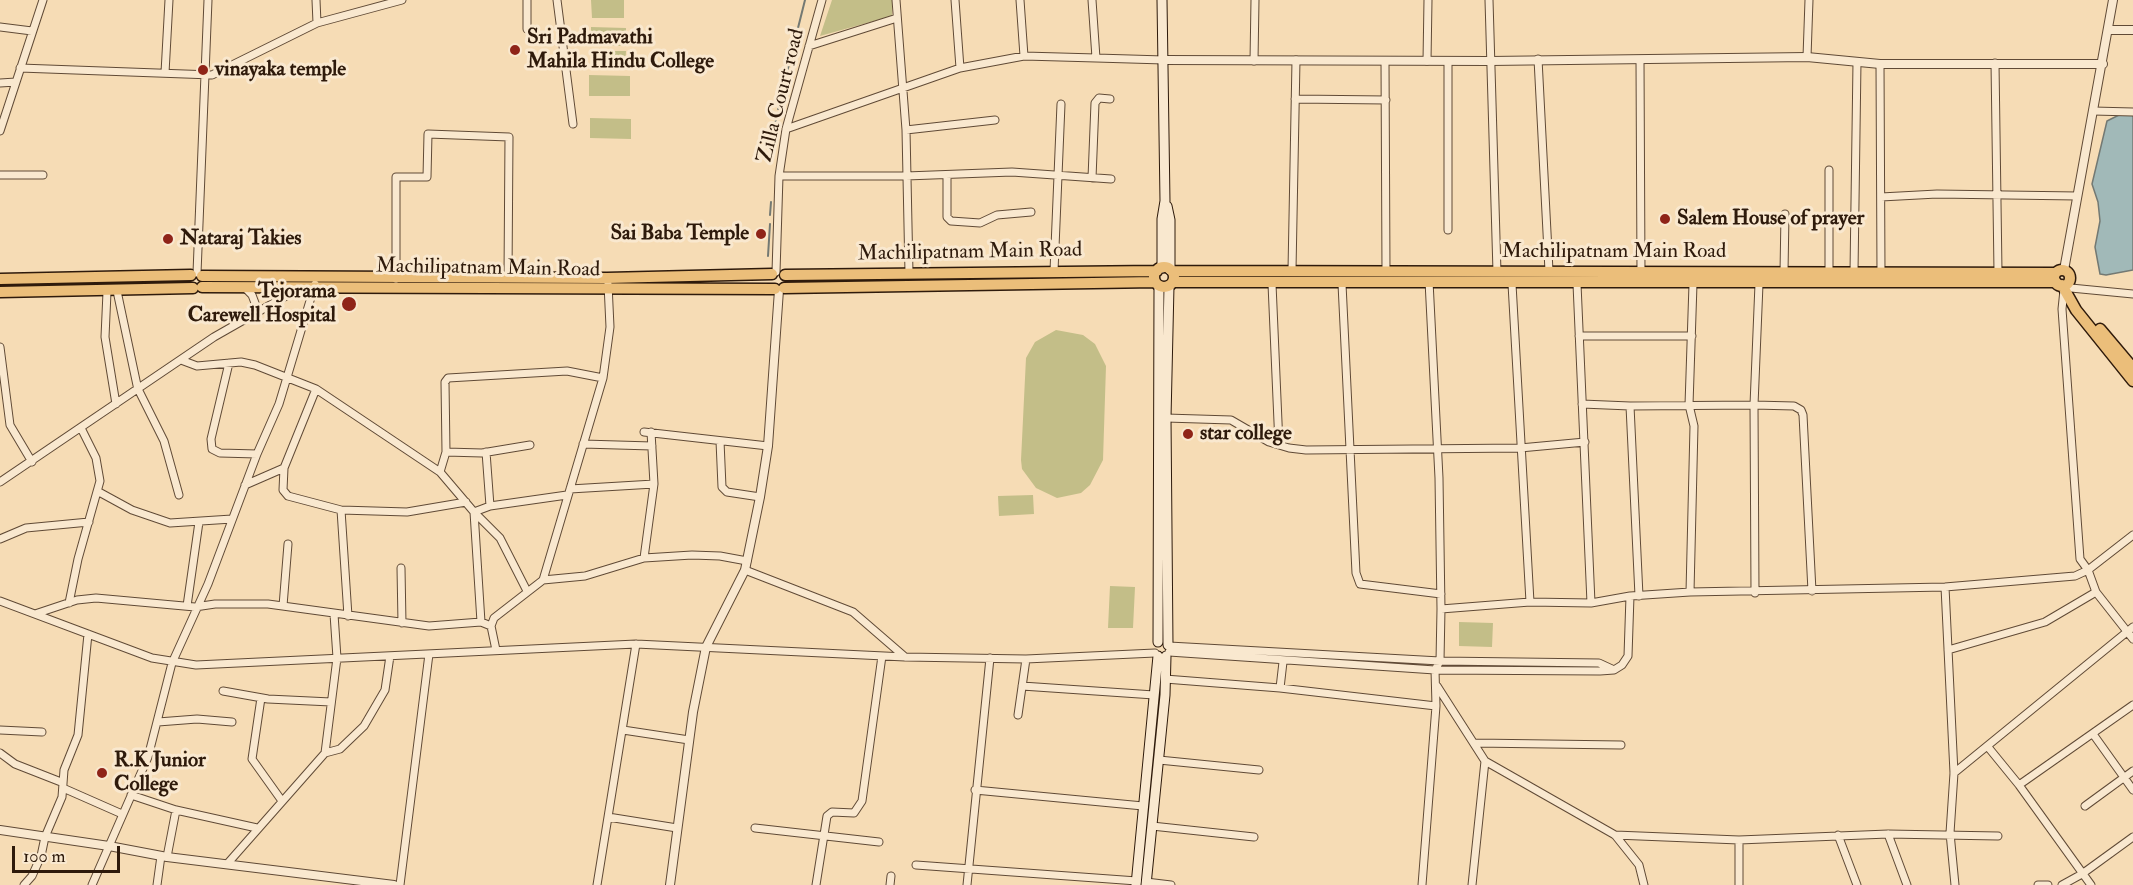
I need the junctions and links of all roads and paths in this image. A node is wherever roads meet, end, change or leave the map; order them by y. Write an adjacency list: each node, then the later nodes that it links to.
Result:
1 (43, 0): 27 (street)
2 (169, 0): 47 (street)
3 (208, 0): 48 (street)
4 (316, 0): 22 (street)
5 (372, 0): 20 (street)
6 (399, 0): 20 (street)
7 (527, 0): 24 (street)
8 (557, 0): 59 (street)
9 (822, 0): 28 (street, Zilla Court road)
10 (896, 0): 21 (street)
11 (955, 0): 46 (street)
12 (1020, 0): 29 (street)
13 (1092, 0): 31 (street)
14 (1162, 0): 33 (main road)
15 (1255, 0): 36 (street)
16 (1428, 0): 38 (street)
17 (1489, 0): 40 (street)
18 (1809, 0): 30 (street)
19 (2113, 0): 25 (street)
20 (373, 8): 22 (street)
21 (897, 18): 28 (street); 51 (street)
22 (317, 23): 48 (street)
23 (0, 27): 27 (street)
24 (527, 29)
25 (2109, 30): 26 (street); 43 (street)
26 (2133, 30)
27 (32, 31): 45 (street)
28 (809, 46): 60 (street, Zilla Court road)
29 (1024, 56): 31 (street); 46 (street)
30 (1808, 57): 35 (street); 41 (street)
31 (1096, 58): 33 (street)
32 (1539, 59): 35 (street); 40 (street); 80 (street)
33 (1164, 60): 36 (street); 93 (main road)
34 (1296, 60): 36 (street); 37 (street); 53 (street)
35 (1640, 60): 81 (street)
36 (1254, 61)
37 (1385, 61): 38 (street); 54 (street)
38 (1427, 61): 39 (street)
39 (1448, 61): 40 (street); 77 (street)
40 (1490, 61): 83 (street)
41 (1857, 62): 44 (street); 86 (street)
42 (1995, 63): 43 (street); 44 (street); 72 (street)
43 (2103, 63): 56 (street)
44 (1880, 64): 74 (street)
45 (20, 68): 47 (street); 49 (street)
46 (960, 68): 51 (street)
47 (165, 73): 48 (street)
48 (204, 75): 98 (street)
49 (16, 82): 50 (street); 61 (street)
50 (0, 83)
51 (901, 91): 60 (street); 62 (street)
52 (1110, 99): 70 (street)
53 (1295, 99): 54 (street); 78 (street)
54 (1386, 100): 82 (street)
55 (1060, 104): 64 (street)
56 (2093, 111): 57 (street); 73 (street)
57 (2133, 112)
58 (994, 120): 62 (street)
59 (573, 124)
60 (786, 129): 68 (street, Zilla Court road)
61 (0, 130)
62 (906, 130): 69 (street)
63 (1829, 170): 85 (street)
64 (1057, 174): 67 (street); 70 (street); 79 (street)
65 (0, 175): 66 (street)
66 (43, 175)
67 (947, 175): 69 (street); 75 (street)
68 (779, 176): 69 (street); 90 (street, Zilla Court road)
69 (906, 176): 88 (street)
70 (1092, 178): 71 (street)
71 (1111, 179)
72 (1997, 195): 73 (street); 74 (street); 87 (street)
73 (2077, 196): 99 (street)
74 (1881, 197): 89 (street)
75 (1031, 212)
76 (1785, 214): 84 (street)
77 (1448, 230)
78 (1292, 270): 82 (main road, Machilipatnam Main Road); 93 (main road, Machilipatnam Main Road)
79 (1054, 271): 88 (main road, Machilipatnam Main Road); 93 (main road, Machilipatnam Main Road)
80 (1549, 271): 81 (main road, Machilipatnam Main Road); 83 (main road, Machilipatnam Main Road)
81 (1641, 271): 84 (main road, Machilipatnam Main Road); 105 (street)
82 (1386, 272): 95 (main road, Machilipatnam Main Road)
83 (1497, 272): 95 (main road, Machilipatnam Main Road)
84 (1784, 272): 85 (main road, Machilipatnam Main Road)
85 (1829, 272): 86 (main road, Machilipatnam Main Road)
86 (1854, 272): 89 (main road, Machilipatnam Main Road)
87 (1998, 272): 96 (main road, Machilipatnam Main Road); 99 (main road, Machilipatnam Main Road)
88 (909, 273): 90 (main road, Machilipatnam Main Road)
89 (1881, 273): 96 (main road, Machilipatnam Main Road)
90 (778, 274): 94 (main road, Machilipatnam Main Road); 110 (main road); 110 (main road)
91 (396, 275): 92 (main road, Machilipatnam Main Road); 92 (street); 100 (main road, Machilipatnam Main Road); 109 (street)
92 (508, 276): 94 (main road, Machilipatnam Main Road)
93 (1165, 277): 101 (main road, Machilipatnam Main Road); 110 (main road, Machilipatnam Main Road); 133 (main road); 203 (main road)
94 (608, 278): 111 (street)
95 (1429, 278): 102 (main road, Machilipatnam Main Road); 103 (main road, Machilipatnam Main Road); 144 (street)
96 (1935, 278): 99 (main road, Machilipatnam Main Road); 107 (main road, Machilipatnam Main Road)
97 (0, 279): 98 (main road, Machilipatnam Main Road)
98 (197, 280): 100 (main road, Machilipatnam Main Road); 108 (main road, Machilipatnam Main Road); 112 (main road, Machilipatnam Main Road)
99 (2063, 281): 114 (street); 121 (main road); 124 (main road); 172 (street)
100 (318, 282): 108 (main road, Machilipatnam Main Road); 109 (main road, Machilipatnam Main Road); 115 (street); 122 (street)
101 (1272, 284): 102 (main road, Machilipatnam Main Road); 139 (street)
102 (1342, 284): 142 (street)
103 (1512, 284): 104 (main road, Machilipatnam Main Road); 143 (street)
104 (1577, 284): 105 (main road, Machilipatnam Main Road); 116 (street)
105 (1641, 284): 106 (main road, Machilipatnam Main Road)
106 (1693, 284): 107 (main road, Machilipatnam Main Road); 117 (street)
107 (1759, 284): 131 (street)
108 (244, 287): 115 (street)
109 (396, 288): 111 (main road, Machilipatnam Main Road)
110 (779, 289): 111 (main road, Machilipatnam Main Road); 141 (street)
111 (608, 290): 123 (street)
112 (112, 291): 113 (main road, Machilipatnam Main Road); 126 (street); 127 (street)
113 (0, 292)
114 (2133, 294)
115 (254, 314): 119 (street)
116 (1579, 336): 117 (street); 128 (street)
117 (1692, 336): 130 (street)
118 (0, 347): 129 (street)
119 (181, 360): 120 (street); 126 (street)
120 (229, 363): 122 (street); 147 (street)
121 (2133, 368)
122 (286, 377): 125 (street); 147 (street)
123 (603, 378): 137 (street); 145 (street)
124 (2133, 381)
125 (316, 389): 149 (street); 150 (street)
126 (138, 390): 127 (street); 156 (street)
127 (116, 404): 134 (street)
128 (1582, 404): 132 (street); 136 (street)
129 (3, 405): 148 (street)
130 (1689, 405): 131 (street); 132 (street); 177 (street)
131 (1754, 405): 176 (street); 179 (street)
132 (1630, 406): 182 (street)
133 (1166, 418): 139 (street); 203 (main road)
134 (81, 428): 148 (street); 154 (street)
135 (720, 441): 140 (street); 141 (street); 157 (street)
136 (1585, 442): 143 (street); 186 (street)
137 (583, 444): 140 (street); 155 (street)
138 (530, 445): 146 (street)
139 (1280, 445): 142 (street)
140 (652, 446): 152 (street)
141 (768, 446): 157 (street)
142 (1352, 448): 144 (street); 180 (street)
143 (1520, 448): 144 (street); 184 (street)
144 (1438, 449): 180 (street)
145 (446, 452): 146 (street); 150 (street)
146 (486, 452): 159 (street)
147 (257, 454): 153 (street)
148 (32, 462): 151 (street)
149 (284, 468): 153 (street); 160 (street)
150 (440, 472): 158 (street)
151 (0, 482)
152 (654, 484): 155 (street); 168 (street)
153 (245, 485): 162 (street)
154 (99, 492): 163 (street); 164 (street)
155 (568, 492): 159 (street); 173 (street)
156 (179, 495)
157 (760, 497): 169 (street)
158 (466, 502): 160 (street); 161 (street)
159 (490, 506): 161 (street)
160 (341, 510): 192 (street)
161 (474, 512): 175 (street); 193 (street)
162 (232, 519): 164 (street); 188 (street)
163 (89, 522): 166 (street); 185 (street)
164 (199, 522): 188 (street)
165 (2133, 536): 172 (street)
166 (0, 539)
167 (288, 544): 187 (street)
168 (644, 558): 169 (street); 173 (street)
169 (747, 561): 171 (street)
170 (401, 568): 194 (street)
171 (745, 570): 200 (street); 207 (street)
172 (2088, 570): 174 (street); 178 (street)
173 (543, 580): 175 (street)
174 (1945, 587): 176 (street); 202 (street)
175 (527, 591): 195 (street)
176 (1812, 591): 179 (street)
177 (1690, 592): 179 (street); 182 (street)
178 (2096, 592): 196 (street); 202 (street)
179 (1755, 593)
180 (1441, 594): 189 (street)
181 (1630, 596): 182 (street); 186 (street); 215 (street)
182 (1639, 596)
183 (0, 601): 190 (street)
184 (1530, 602): 186 (street); 189 (street)
185 (69, 603): 188 (street); 190 (street)
186 (1591, 603)
187 (282, 606): 188 (street); 191 (street)
188 (191, 607): 213 (street)
189 (1441, 609): 211 (street)
190 (35, 614): 197 (street)
191 (334, 614): 192 (street); 208 (street)
192 (348, 616): 194 (street)
193 (481, 622): 194 (street); 195 (street)
194 (402, 623)
195 (491, 626): 201 (street)
196 (2130, 629): 198 (street); 236 (street)
197 (88, 634): 213 (street); 245 (street)
198 (2133, 639)
199 (636, 644): 200 (street); 201 (street); 230 (street)
200 (706, 647): 206 (street); 233 (street)
201 (496, 650): 204 (street)
202 (1948, 650): 243 (street)
203 (1164, 651): 210 (street); 211 (street); 212 (street); 216 (main road); 221 (main road)
204 (429, 654): 205 (street); 284 (street)
205 (390, 656): 208 (street); 238 (street)
206 (882, 656): 207 (street); 265 (street)
207 (905, 657): 209 (street)
208 (337, 658): 213 (street); 223 (street)
209 (990, 658): 210 (street); 247 (street)
210 (1026, 659): 217 (street)
211 (1440, 661): 214 (street); 215 (street)
212 (1284, 662): 214 (street); 219 (street)
213 (171, 663): 227 (street)
214 (1435, 670): 215 (street); 218 (street)
215 (1614, 670)
216 (1165, 679): 219 (street); 239 (main road)
217 (1022, 686): 221 (street); 226 (street)
218 (1437, 686): 225 (street); 234 (street)
219 (1280, 688): 225 (street)
220 (223, 692): 222 (street)
221 (1154, 695): 251 (main road)
222 (261, 698): 223 (street); 250 (street)
223 (331, 702): 238 (street)
224 (2133, 705): 232 (street)
225 (1436, 706): 291 (street)
226 (1017, 715)
227 (158, 722): 228 (street); 249 (street)
228 (232, 722)
229 (0, 730): 231 (street)
230 (623, 730): 233 (street); 255 (street)
231 (42, 732)
232 (2093, 734): 244 (street); 246 (street)
233 (689, 740): 258 (street)
234 (1475, 743): 235 (street); 240 (street)
235 (1621, 746)
236 (1988, 747): 243 (street); 246 (street)
237 (0, 753): 245 (street)
238 (325, 753): 250 (street)
239 (1159, 760): 241 (street); 256 (main road)
240 (1485, 761): 263 (street); 292 (street)
241 (1259, 770)
242 (2133, 771): 244 (street)
243 (1954, 773): 261 (street)
244 (2124, 777): 248 (street); 252 (street)
245 (62, 785): 254 (street); 267 (street)
246 (2019, 785): 277 (street)
247 (975, 790): 251 (street); 276 (street)
248 (2133, 790)
249 (131, 795): 253 (street); 254 (street)
250 (282, 801): 257 (street)
251 (1143, 806): 279 (main road)
252 (2085, 806)
253 (176, 810): 257 (street); 273 (street)
254 (122, 814): 272 (street)
255 (608, 817): 258 (street); 285 (street)
256 (1152, 826): 268 (street); 279 (main road)
257 (257, 828): 274 (street)
258 (677, 828): 286 (street)
259 (755, 828): 265 (street)
260 (0, 830): 267 (street)
261 (1950, 833): 262 (street); 266 (street); 297 (street)
262 (1888, 834): 264 (street); 296 (street)
263 (1615, 835): 270 (street); 293 (street)
264 (1838, 835): 270 (street); 295 (street)
265 (824, 836): 271 (street); 287 (street)
266 (1998, 836)
267 (45, 837): 272 (street); 280 (street)
268 (1254, 837)
269 (2133, 837): 277 (street)
270 (1739, 840): 294 (street)
271 (879, 842)
272 (109, 846): 273 (street); 281 (street)
273 (164, 856): 274 (street); 282 (street)
274 (228, 863): 283 (street)
275 (916, 865): 276 (street)
276 (968, 867): 279 (street); 289 (street)
277 (2082, 874): 300 (street); 301 (street)
278 (891, 876): 288 (street)
279 (1141, 883): 290 (street)
280 (24, 885)
281 (93, 885)
282 (156, 885)
283 (394, 885)
284 (400, 885)
285 (597, 885)
286 (670, 885)
287 (816, 885)
288 (890, 885)
289 (967, 885)
290 (1171, 885)
291 (1422, 885)
292 (1472, 885)
293 (1644, 885)
294 (1739, 885)
295 (1857, 885)
296 (1907, 885)
297 (1955, 885)
298 (2038, 885): 299 (street)
299 (2048, 885)
300 (2062, 885)
301 (2091, 885)

